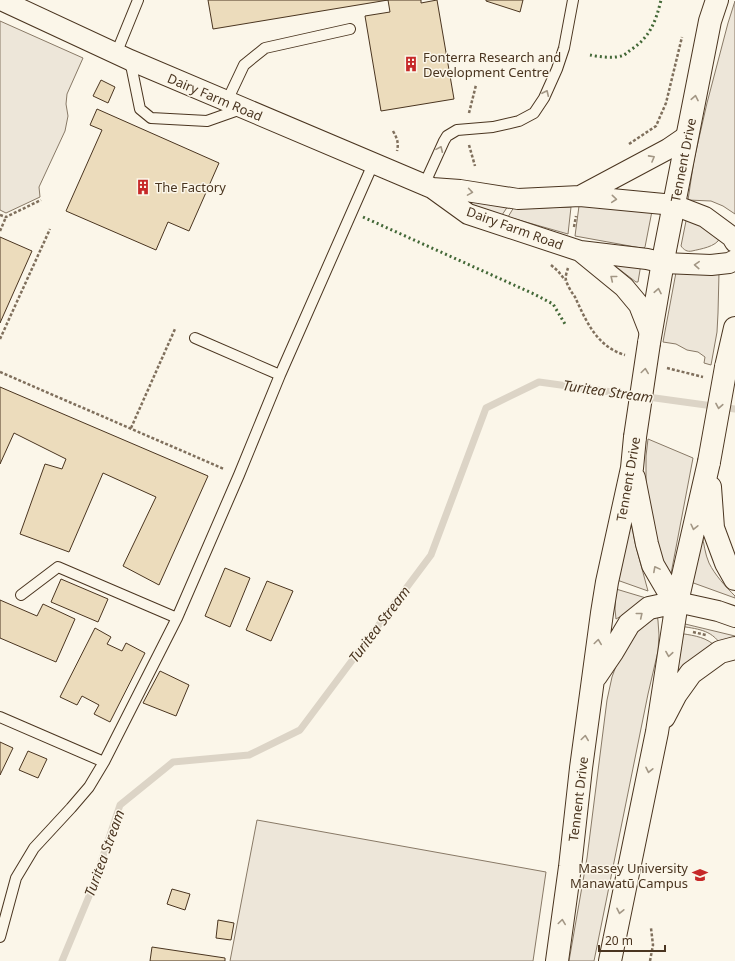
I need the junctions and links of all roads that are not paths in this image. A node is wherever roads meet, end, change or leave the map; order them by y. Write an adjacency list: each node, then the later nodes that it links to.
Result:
1 (1, 0): 6 (street, Dairy Farm Road)
2 (138, 0): 6 (lane)
3 (574, 0): 10 (lane, one-way to 3)
4 (717, 0): 8 (main road, Tennent Drive, one-way to 4)
5 (350, 29): 7 (lane)
6 (123, 57): 7 (street, Dairy Farm Road); 7 (lane)
7 (235, 105): 9 (street, Dairy Farm Road)
8 (688, 136): 11 (street, Dairy Farm Road, one-way to 8); 12 (main road, Tennent Drive)
9 (373, 164): 10 (street, Dairy Farm Road); 20 (lane)
10 (428, 187): 11 (street, Dairy Farm Road, one-way to 11); 14 (street, Dairy Farm Road)
11 (580, 196): 12 (street, Dairy Farm Road, one-way to 12)
12 (674, 205): 13 (street, Dairy Farm Road); 16 (main road, Tennent Drive)
13 (735, 242)
14 (574, 258): 16 (street, Dairy Farm Road); 19 (street, Dairy Farm Road, one-way to 14)
15 (735, 260): 16 (street, Dairy Farm Road, one-way to 16)
16 (664, 263): 19 (main road, Tennent Drive, one-way to 16)
17 (735, 328): 21 (main road, one-way to 21, bridge)
18 (195, 338): 20 (lane)
19 (650, 338): 22 (main road, Tennent Drive, one-way to 19, bridge)
20 (280, 375): 27 (lane)
21 (709, 462): 23 (main road); 25 (main road, one-way to 25)
22 (632, 468): 25 (main road, one-way to 22); 29 (main road, Tennent Drive, one-way to 22)
23 (735, 578)
24 (21, 595): 27 (lane)
25 (677, 602): 26 (street); 29 (main road, one-way to 25); 31 (main road, one-way to 31)
26 (735, 617)
27 (177, 618): 32 (lane)
28 (735, 648): 31 (main road)
29 (593, 681): 34 (main road, Tennent Drive, one-way to 29)
30 (0, 717): 32 (lane)
31 (656, 732): 35 (main road, one-way to 35)
32 (104, 762): 33 (lane)
33 (0, 937)
34 (557, 961)
35 (610, 961)

